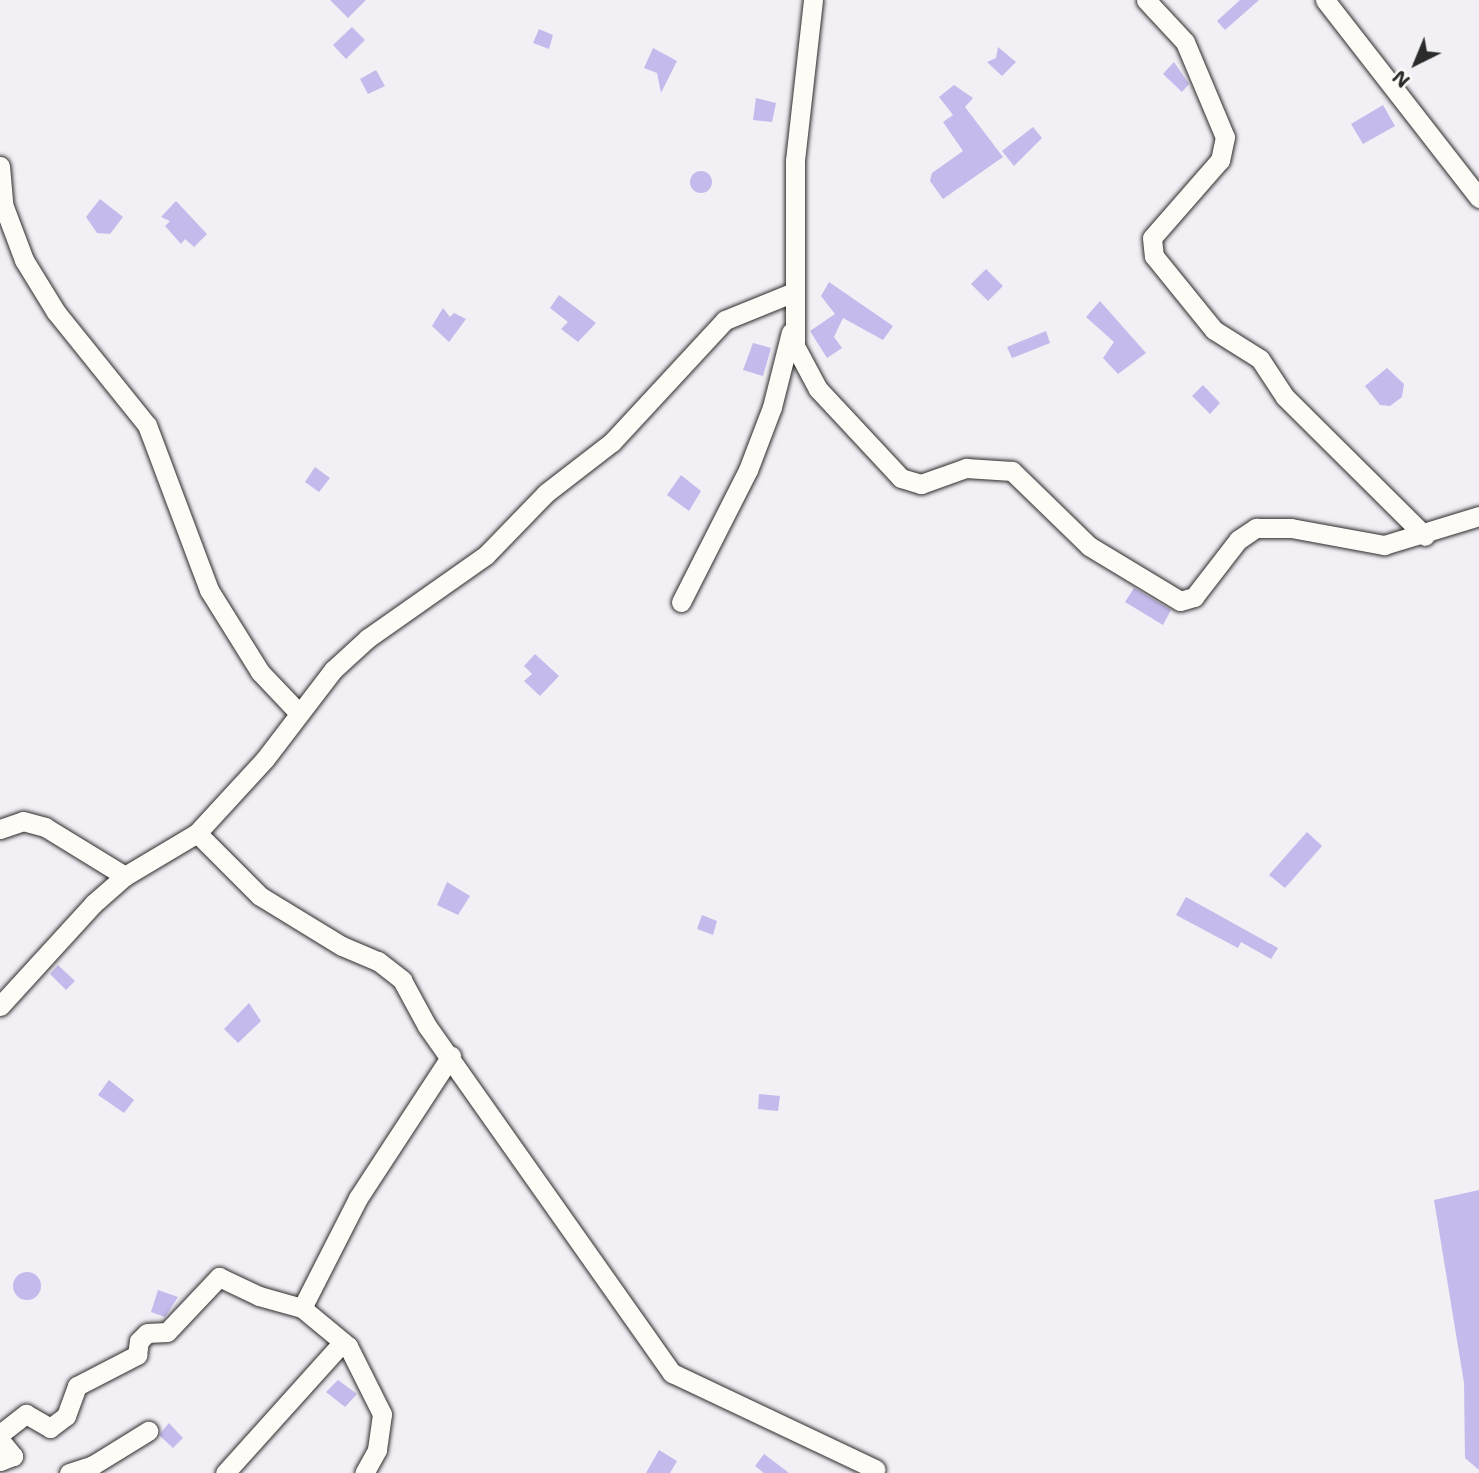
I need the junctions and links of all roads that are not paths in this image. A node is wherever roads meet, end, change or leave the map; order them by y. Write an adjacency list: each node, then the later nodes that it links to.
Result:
1 (813, 0): 6 (street)
2 (1146, 0): 9 (street)
3 (1325, 0): 5 (street)
4 (0, 166): 11 (street)
5 (1479, 198)
6 (794, 292): 7 (street); 11 (street)
7 (793, 324): 9 (street); 10 (street)
8 (1479, 516): 9 (street)
9 (1425, 536)
10 (681, 602)
11 (298, 712): 13 (street)
12 (0, 829): 14 (street)
13 (197, 833): 14 (street); 16 (street)
14 (125, 876): 15 (street)
15 (0, 1006)
16 (451, 1056): 17 (street); 23 (street)
17 (302, 1308): 18 (street); 20 (street)
18 (344, 1342): 27 (street); 28 (street)
19 (148, 1431): 24 (street)
20 (0, 1434)
21 (0, 1440): 22 (street)
22 (11, 1463)
23 (845, 1465): 25 (street)
24 (89, 1469): 26 (street)
25 (875, 1469)
26 (69, 1473)
27 (225, 1473)
28 (364, 1473)

